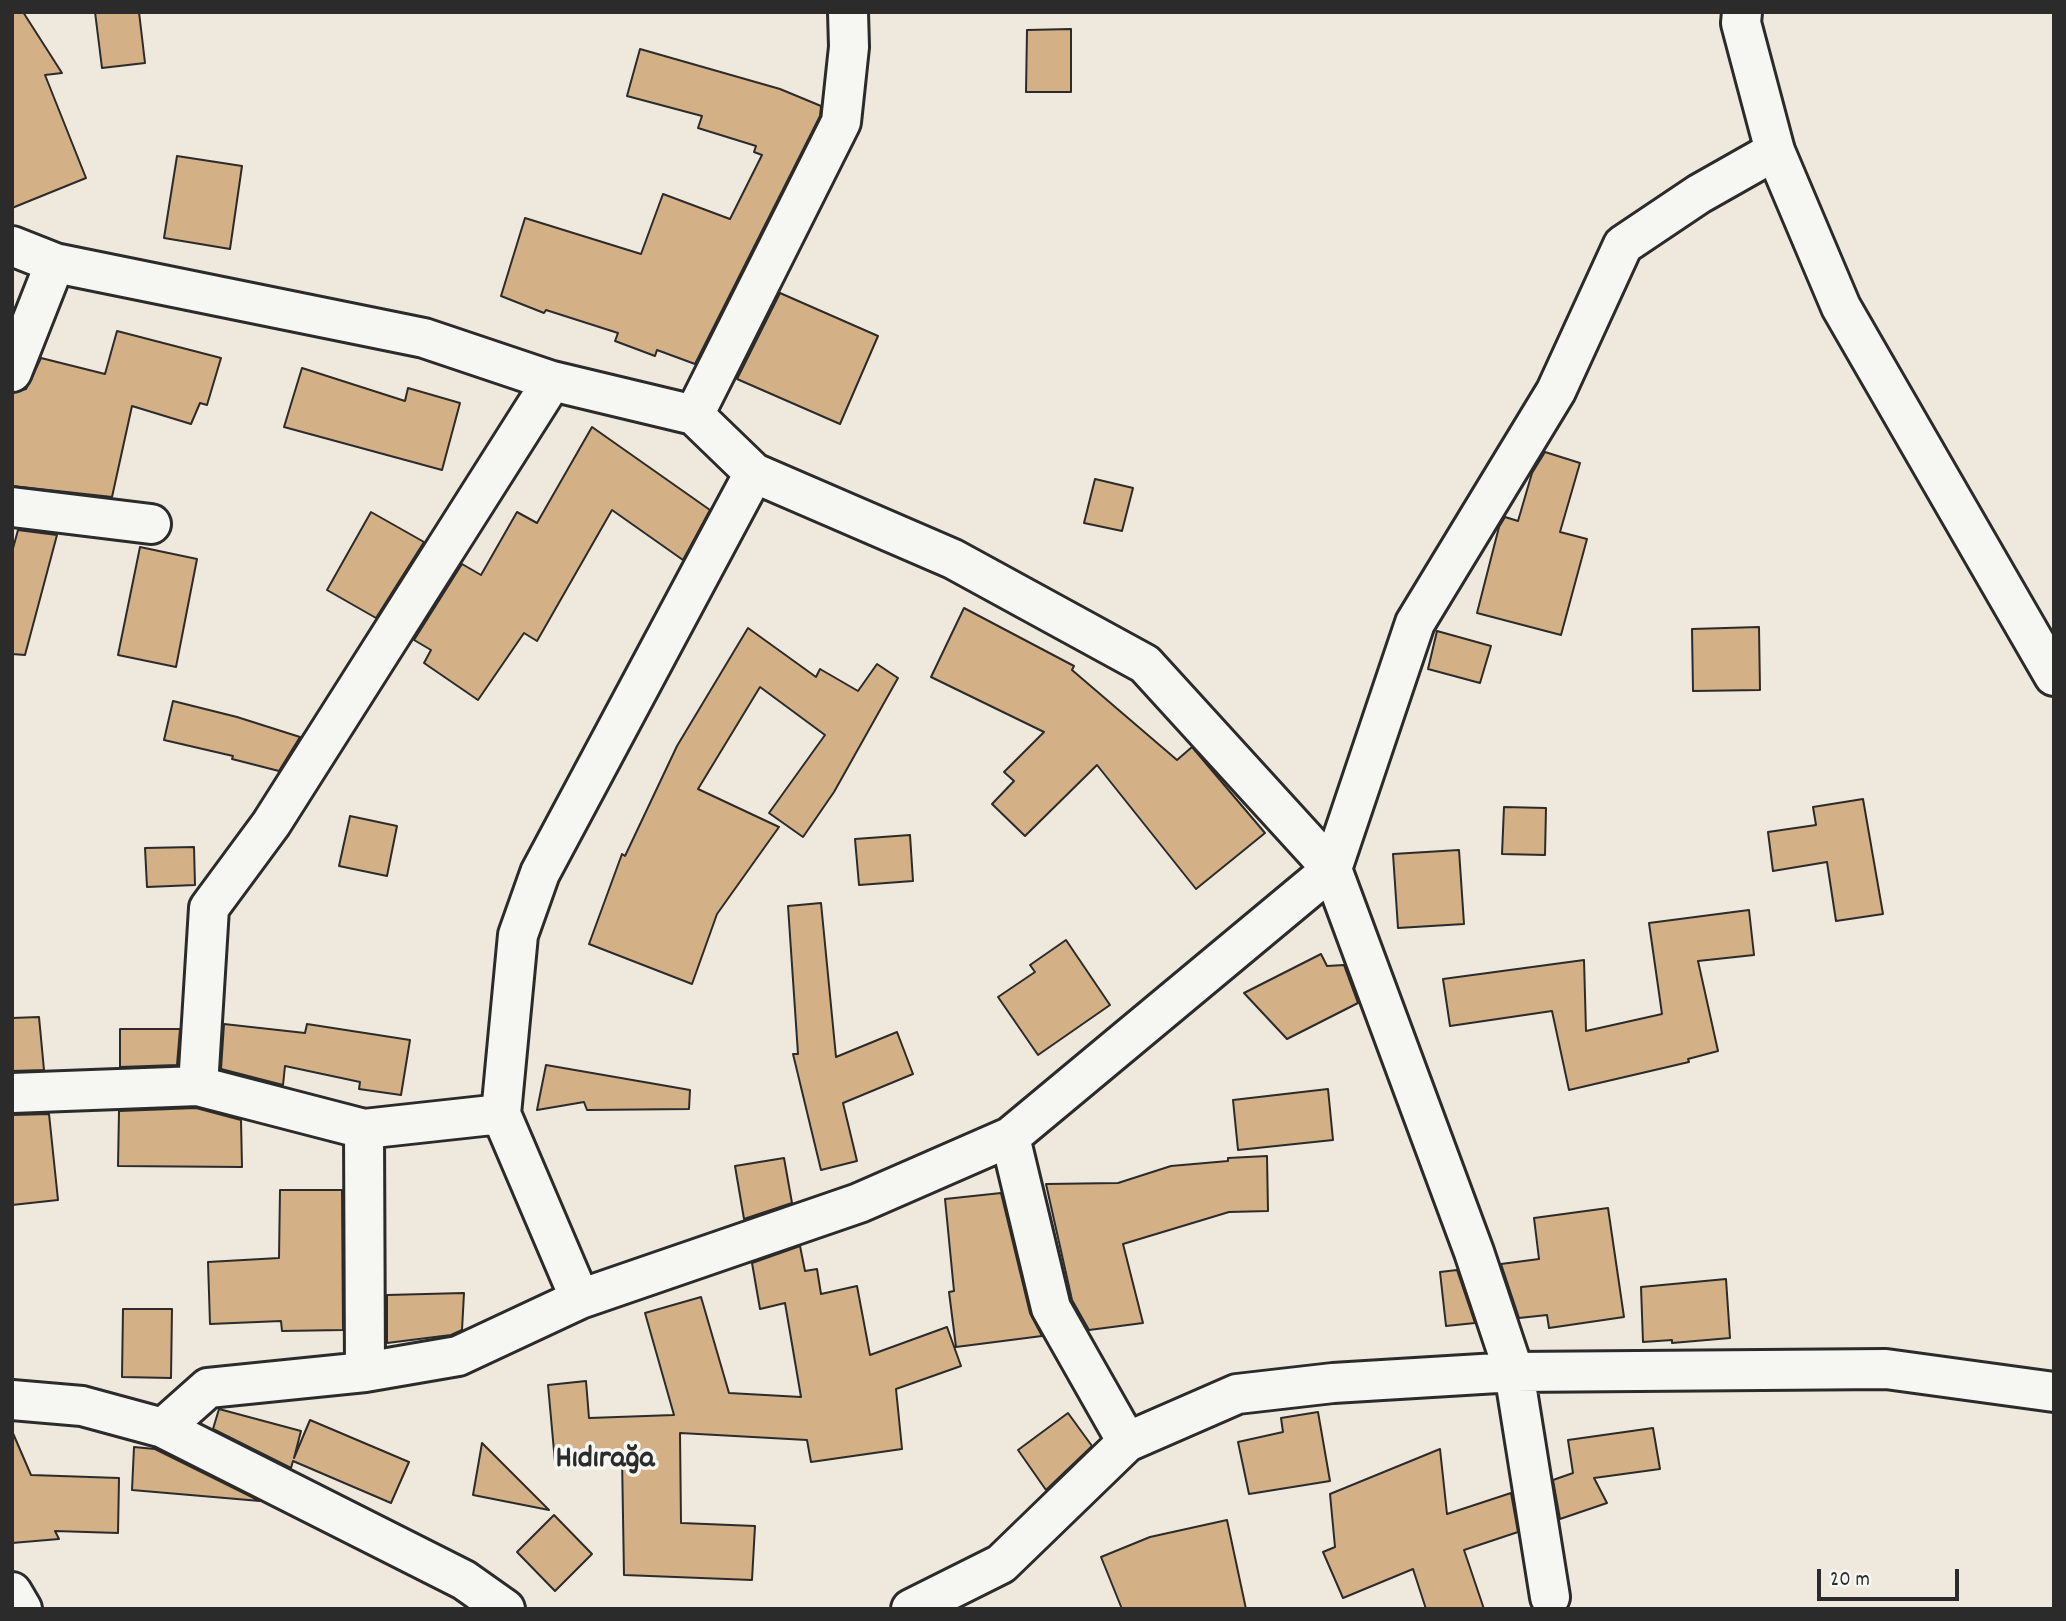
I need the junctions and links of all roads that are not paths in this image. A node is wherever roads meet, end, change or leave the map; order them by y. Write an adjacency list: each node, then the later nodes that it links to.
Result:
1 (848, 12): 8 (street)
2 (1742, 12): 3 (street)
3 (1775, 150): 12 (street); 13 (street)
4 (12, 246): 5 (street)
5 (55, 263): 6 (street); 7 (street)
6 (12, 372)
7 (552, 381): 8 (street); 14 (street)
8 (694, 415): 9 (street)
9 (754, 473): 13 (street); 16 (street)
10 (12, 508): 11 (street)
11 (152, 524)
12 (2054, 676)
13 (1332, 869): 18 (street); 20 (street)
14 (198, 1086): 15 (street); 17 (street)
15 (12, 1093)
16 (501, 1114): 17 (street); 19 (street)
17 (364, 1129): 21 (street)
18 (1010, 1137): 19 (street); 25 (street)
19 (580, 1299): 21 (street)
20 (1514, 1371): 22 (street); 25 (street); 27 (street)
21 (365, 1372): 24 (street)
22 (2054, 1392)
23 (12, 1400): 24 (street)
24 (163, 1428): 29 (street)
25 (1127, 1442): 30 (street)
26 (12, 1592): 28 (street)
27 (1550, 1597)
28 (22, 1609)
29 (505, 1609)
30 (911, 1609)

